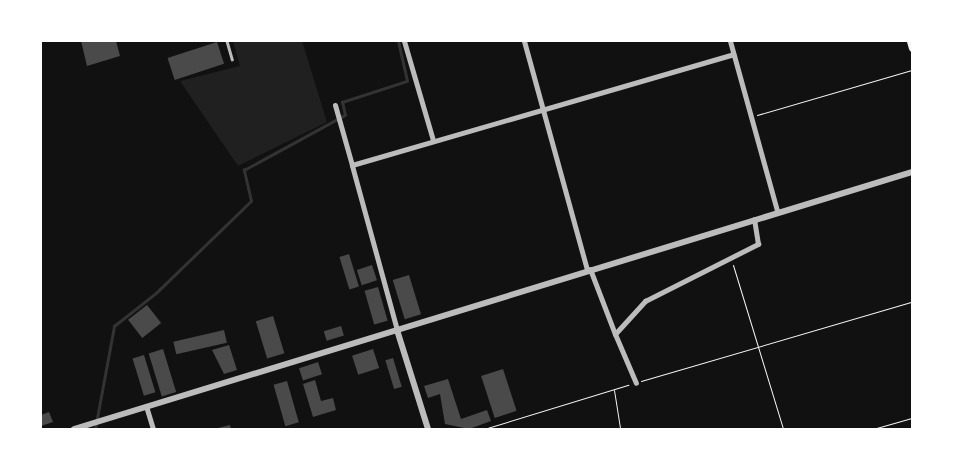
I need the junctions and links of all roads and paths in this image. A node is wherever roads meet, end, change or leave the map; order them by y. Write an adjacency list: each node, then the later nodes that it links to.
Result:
1 (227, 41): 8 (lane)
2 (404, 41): 13 (street)
3 (524, 41): 11 (street)
4 (730, 41): 7 (street)
5 (910, 41): 6 (main road)
6 (912, 48)
7 (734, 54): 11 (street); 12 (street)
8 (232, 59)
9 (912, 70): 12 (path)
10 (335, 105): 14 (street)
11 (543, 108): 13 (street); 19 (street)
12 (751, 117): 16 (street)
13 (433, 140): 14 (street)
14 (352, 165): 21 (street)
15 (912, 172): 16 (street)
16 (777, 211): 17 (street)
17 (754, 218): 18 (street); 19 (street)
18 (731, 257): 22 (street); 23 (path)
19 (589, 270): 21 (street); 22 (street)
20 (912, 302): 23 (path)
21 (397, 330): 26 (street); 31 (street)
22 (615, 334): 24 (street)
23 (760, 348): 24 (path); 34 (path)
24 (636, 383): 25 (path)
25 (614, 389): 32 (path); 33 (path)
26 (146, 406): 28 (street); 30 (street)
27 (912, 418): 35 (path)
28 (85, 427): 29 (street)
29 (74, 429)
30 (153, 429)
31 (428, 429)
32 (484, 429)
33 (620, 429)
34 (784, 429)
35 (874, 429)

